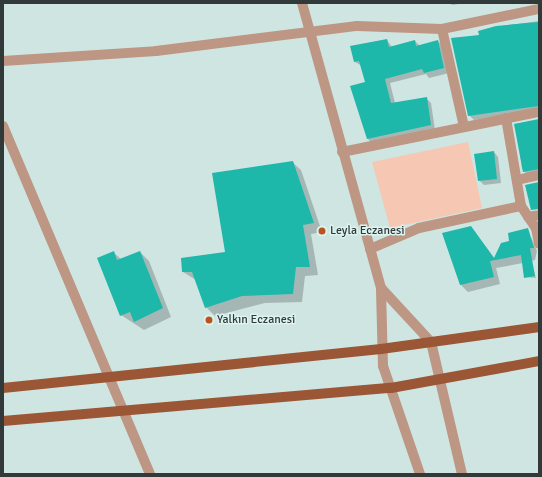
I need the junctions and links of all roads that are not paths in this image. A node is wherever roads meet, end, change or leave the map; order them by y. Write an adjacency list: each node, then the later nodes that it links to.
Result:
1 (302, 3): 4 (street)
2 (539, 9): 3 (street)
3 (442, 29): 4 (street); 9 (street)
4 (309, 31): 5 (street); 10 (street)
5 (3, 61)
6 (539, 112): 7 (street)
7 (506, 118): 9 (street); 12 (street)
8 (3, 126): 23 (street)
9 (464, 128): 10 (street)
10 (342, 152): 17 (street)
11 (539, 175): 12 (street)
12 (516, 180): 13 (street)
13 (521, 206): 15 (street); 17 (street)
14 (539, 215): 15 (street)
15 (528, 217): 16 (street)
16 (539, 244)
17 (370, 250): 18 (street)
18 (381, 288): 20 (street); 21 (street)
19 (539, 327): 20 (main road)
20 (431, 342): 21 (main road); 24 (street)
21 (381, 349): 23 (main road); 26 (street)
22 (539, 361): 24 (main road)
23 (112, 377): 25 (main road); 27 (street)
24 (440, 380): 26 (main road); 31 (street)
25 (3, 388)
26 (391, 388): 27 (main road); 30 (street)
27 (123, 408): 28 (main road); 29 (street)
28 (3, 421)
29 (150, 474)
30 (420, 474)
31 (462, 474)

